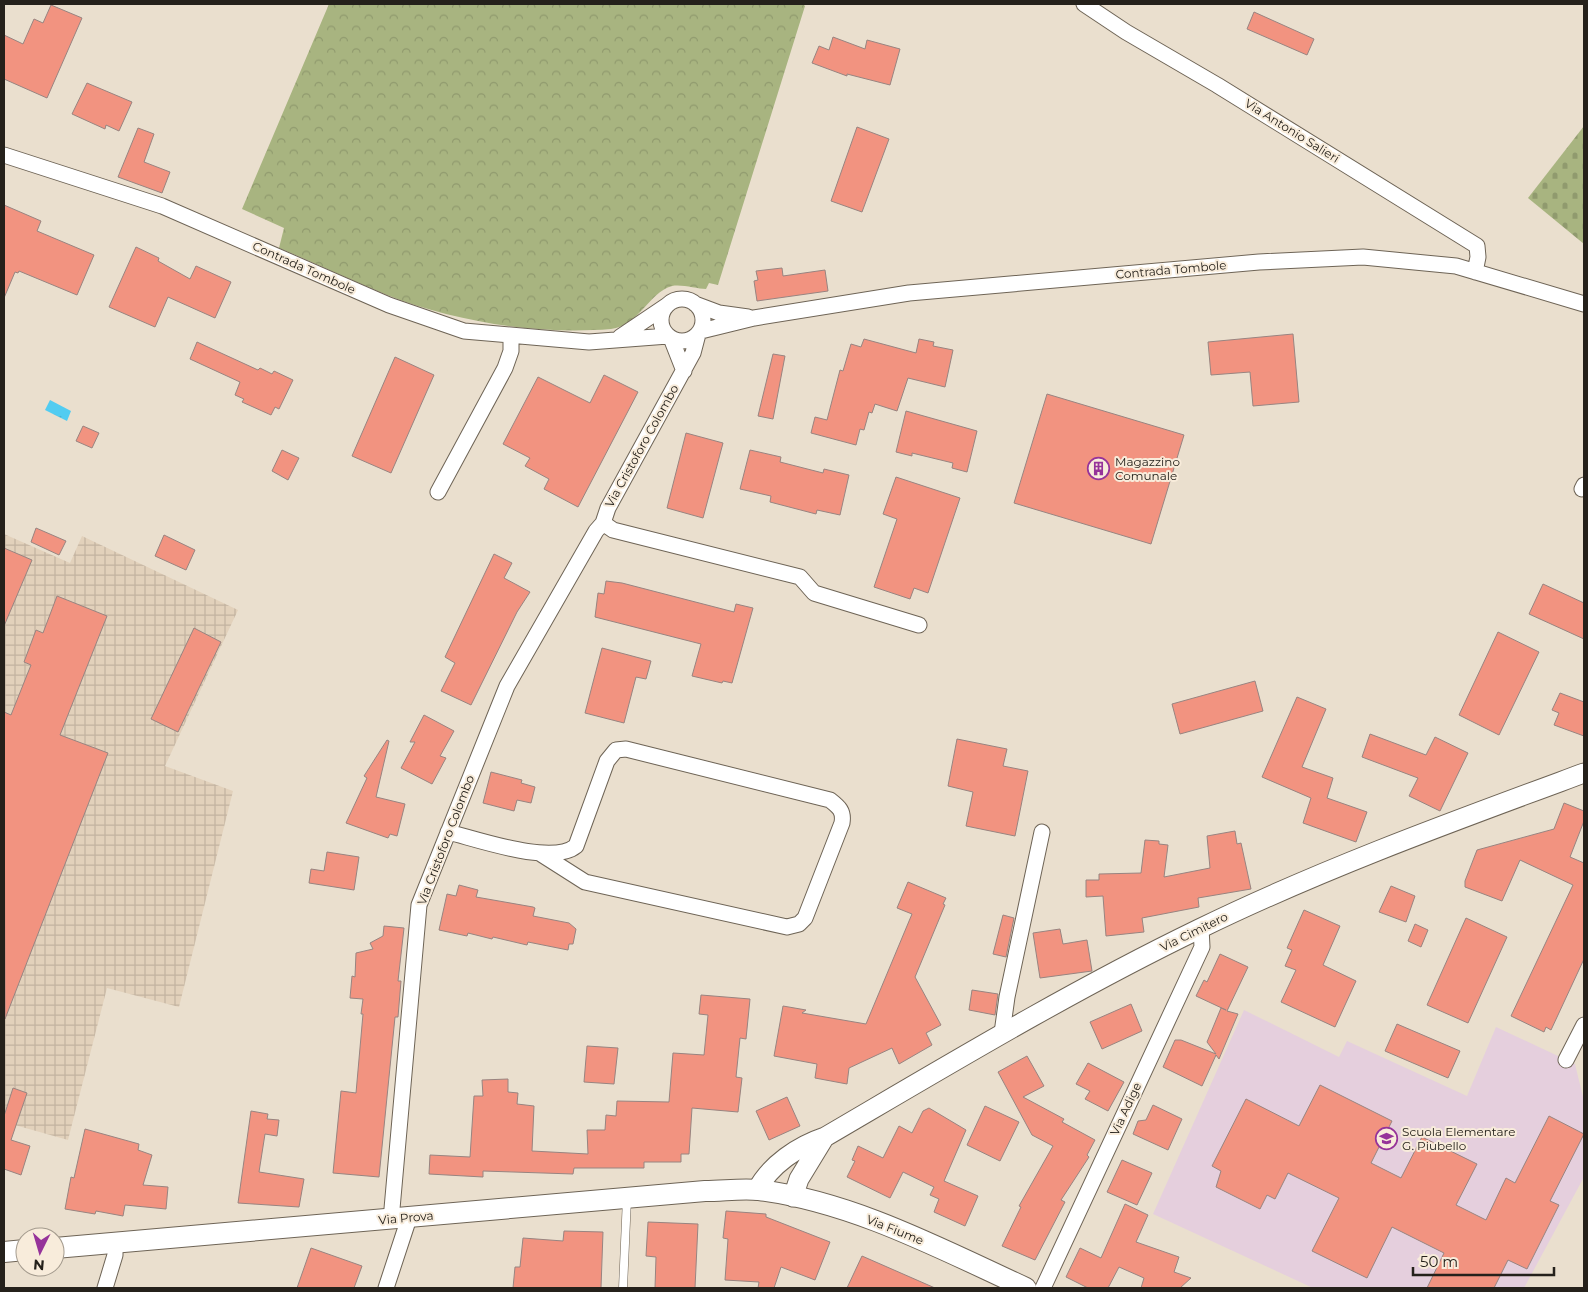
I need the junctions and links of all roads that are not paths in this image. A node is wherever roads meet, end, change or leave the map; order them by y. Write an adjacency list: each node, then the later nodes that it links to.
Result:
1 (1084, 4): 3 (street, Via Antonio Salieri)
2 (4, 155): 9 (street, Contrada Tombole)
3 (1475, 272): 5 (street, Contrada Tombole); 7 (street, Contrada Tombole)
4 (695, 304): 6 (street); 7 (street, Contrada Tombole); 8 (street)
5 (1584, 304)
6 (666, 306): 10 (street); 11 (street, Contrada Tombole)
7 (754, 318): 8 (street, Contrada Tombole)
8 (699, 332): 10 (street); 12 (street, Via Cristoforo Colombo)
9 (511, 337): 11 (street, Contrada Tombole); 13 (street)
10 (669, 337): 11 (street, Contrada Tombole); 12 (street, Via Cristoforo Colombo)
11 (614, 340)
12 (684, 371): 14 (street, Via Cristoforo Colombo)
13 (438, 492)
14 (603, 523): 15 (street, Via Cristoforo Colombo); 17 (street, Via Cristoforo Colombo)
15 (919, 625)
16 (1584, 773): 22 (street, Via Cimitero)
17 (448, 832): 20 (street); 30 (street, Via Cristoforo Colombo)
18 (1042, 832): 24 (street)
19 (576, 846): 20 (street); 21 (street); 21 (street)
20 (541, 854): 21 (street)
21 (575, 876)
22 (1201, 928): 24 (street, Via Cimitero); 37 (street, Via Adige)
23 (1584, 1026): 25 (street)
24 (1002, 1033): 26 (street, Via Cimitero)
25 (1566, 1060)
26 (825, 1137): 27 (street, Via Cimitero); 28 (street, Via Cimitero)
27 (757, 1190): 28 (main road, Via Fiume); 29 (main road, Via Prova)
28 (793, 1197): 36 (main road, Via Fiume)
29 (627, 1198): 30 (main road, Via Prova); 35 (lane)
30 (400, 1219): 31 (main road, Via Prova); 34 (street, Via Cristoforo Colombo)
31 (115, 1242): 32 (main road, Via Prova); 33 (street)
32 (65, 1247)
33 (105, 1288)
34 (386, 1288)
35 (623, 1288)
36 (1026, 1288)
37 (1043, 1288)

